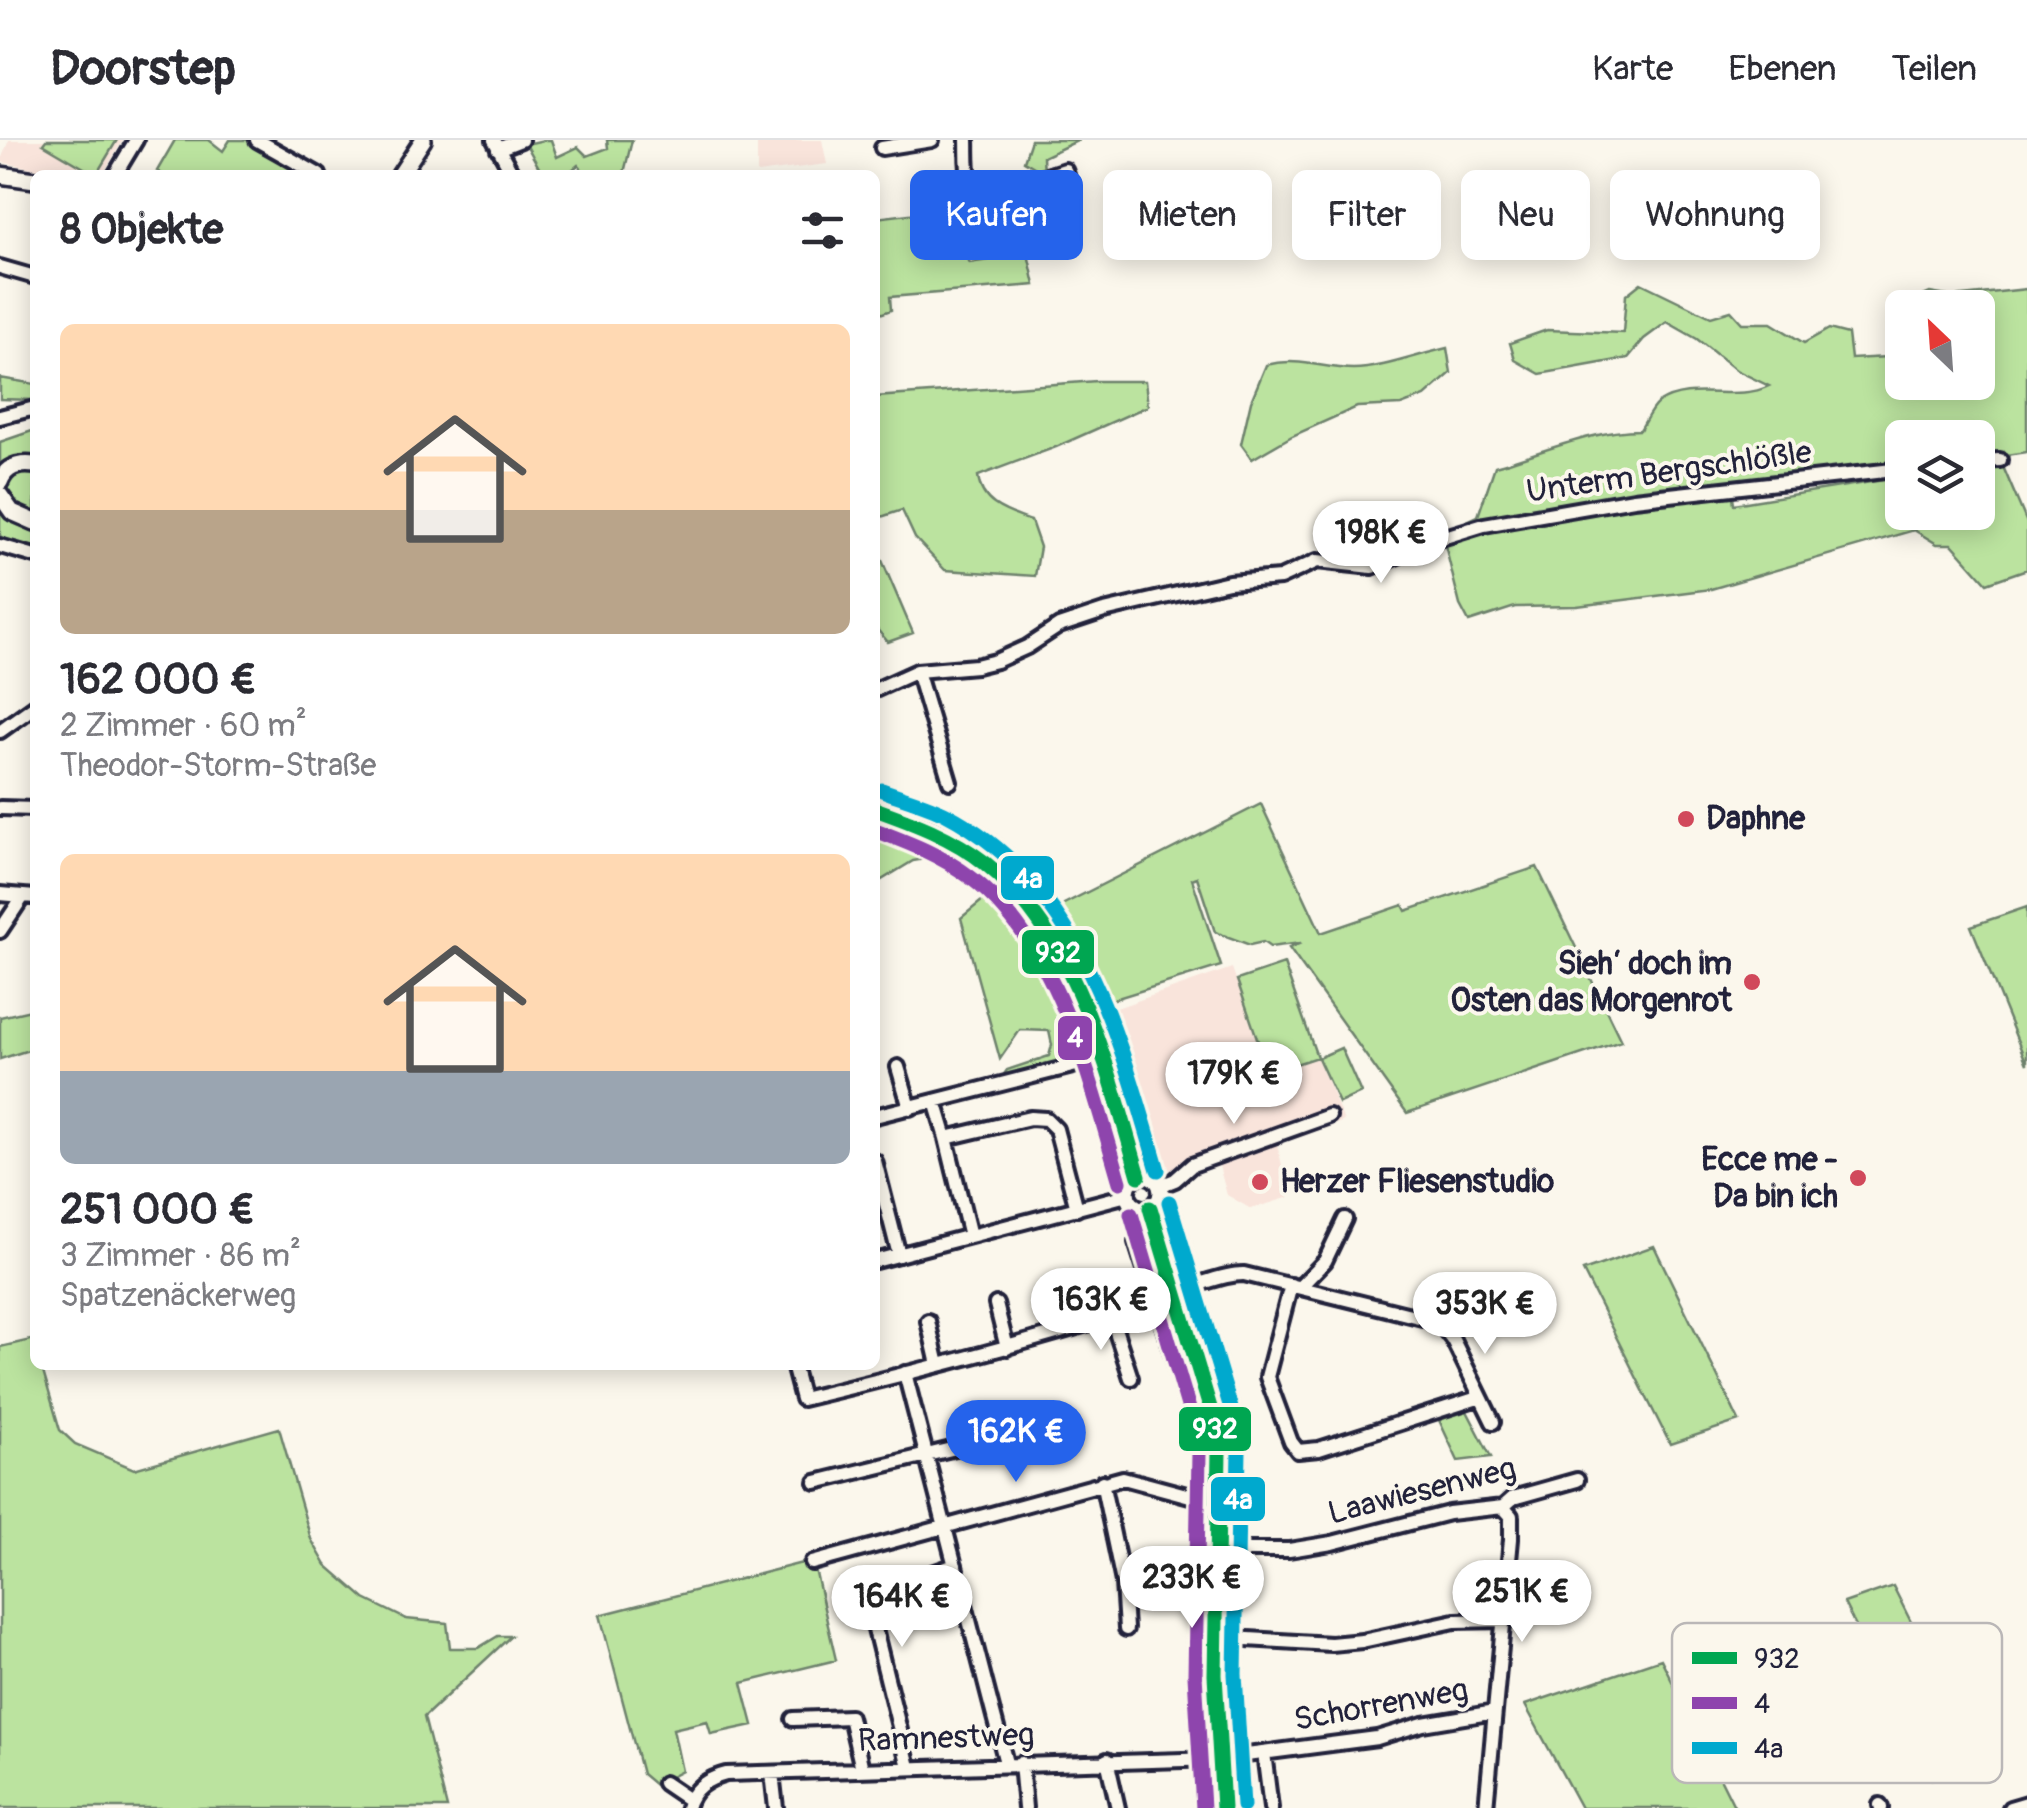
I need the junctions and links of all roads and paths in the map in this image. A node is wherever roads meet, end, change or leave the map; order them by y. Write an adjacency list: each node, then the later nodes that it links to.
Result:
1 (136, 140): 9 (street)
2 (422, 140): 11 (main road)
3 (521, 140): 7 (street)
4 (932, 140): 8 (street)
5 (966, 140): 13 (street)
6 (266, 142): 10 (street)
7 (496, 144): 12 (street)
8 (882, 148)
9 (118, 170)
10 (311, 170)
11 (403, 170)
12 (509, 170)
13 (969, 170)
14 (0, 174): 15 (main road)
15 (30, 179)
16 (0, 267): 17 (street)
17 (30, 276)
18 (30, 409): 19 (street)
19 (0, 417)
20 (1995, 460): 21 (street)
21 (2000, 460)
22 (30, 464): 24 (main road)
23 (1885, 471): 29 (street, Unterm Bergschlößle)
24 (0, 482)
25 (0, 495): 26 (main road)
26 (30, 520)
27 (0, 546): 28 (street)
28 (30, 555)
29 (917, 671): 30 (street, Unterm Bergschlößle); 33 (street)
30 (880, 688)
31 (30, 710): 32 (street)
32 (0, 731)
33 (950, 782)
34 (0, 808): 35 (street)
35 (30, 809)
36 (880, 811): 40 (main road)
37 (0, 894): 38 (street)
38 (28, 897): 39 (street)
39 (0, 931)
40 (1104, 1058): 42 (street); 47 (main road)
41 (898, 1067): 43 (street)
42 (935, 1101): 43 (street); 46 (street)
43 (910, 1108): 44 (street)
44 (880, 1115)
45 (1329, 1116): 49 (street)
46 (946, 1138): 52 (street); 54 (street)
47 (1139, 1176): 49 (main road); 50 (main road)
48 (880, 1181): 56 (street)
49 (1160, 1186): 51 (main road)
50 (1127, 1195): 51 (main road); 52 (street)
51 (1150, 1208): 60 (main road)
52 (1077, 1209): 54 (street)
53 (1344, 1219): 59 (street)
54 (970, 1236): 56 (street)
55 (1136, 1242): 61 (street)
56 (898, 1255): 57 (street)
57 (880, 1260)
58 (1069, 1283): 65 (street)
59 (1296, 1286): 60 (street); 73 (street); 73 (street)
60 (1176, 1294): 61 (street); 81 (main road)
61 (1155, 1302): 63 (street); 74 (street)
62 (996, 1304): 66 (street)
63 (1112, 1316): 65 (street); 71 (street)
64 (928, 1322): 67 (street)
65 (1081, 1325): 66 (street)
66 (1007, 1348): 67 (street)
67 (938, 1366): 70 (street)
68 (794, 1370): 72 (street)
69 (861, 1370): 72 (street)
70 (905, 1373): 72 (street); 77 (street)
71 (1131, 1378)
72 (865, 1383)
73 (1481, 1397): 75 (street)
74 (1190, 1410)
75 (1493, 1422)
76 (972, 1444): 77 (street)
77 (927, 1455): 79 (street); 83 (street)
78 (1576, 1480): 82 (street, Laawiesenweg)
79 (816, 1482)
80 (1102, 1482): 81 (street); 83 (street); 88 (street)
81 (1220, 1504): 84 (main road)
82 (1503, 1506): 84 (street, Laawiesenweg); 87 (street)
83 (944, 1529): 85 (street); 86 (street)
84 (1218, 1550): 89 (main road)
85 (812, 1563)
86 (955, 1566): 95 (street); 96 (street)
87 (1502, 1620): 89 (street); 90 (street)
88 (1126, 1628)
89 (1214, 1637): 93 (main road)
90 (1496, 1712): 92 (street, Schorrenweg); 107 (street)
91 (794, 1719): 97 (street)
92 (1264, 1754): 93 (street, Schorrenweg); 106 (street)
93 (1216, 1759): 94 (street, Ramnestweg); 105 (main road)
94 (1107, 1760): 95 (street, Ramnestweg); 104 (street)
95 (1014, 1763): 96 (street, Ramnestweg); 103 (street)
96 (909, 1767): 97 (street, Ramnestweg)
97 (862, 1769): 98 (street, Ramnestweg)
98 (772, 1773): 101 (street, Ramnestweg); 102 (street)
99 (664, 1783): 101 (street, Ramnestweg)
100 (2027, 1803): 108 (street)
101 (688, 1804)
102 (776, 1808)
103 (1025, 1808)
104 (1118, 1808)
105 (1223, 1808)
106 (1271, 1808)
107 (1486, 1808)
108 (2010, 1808)

